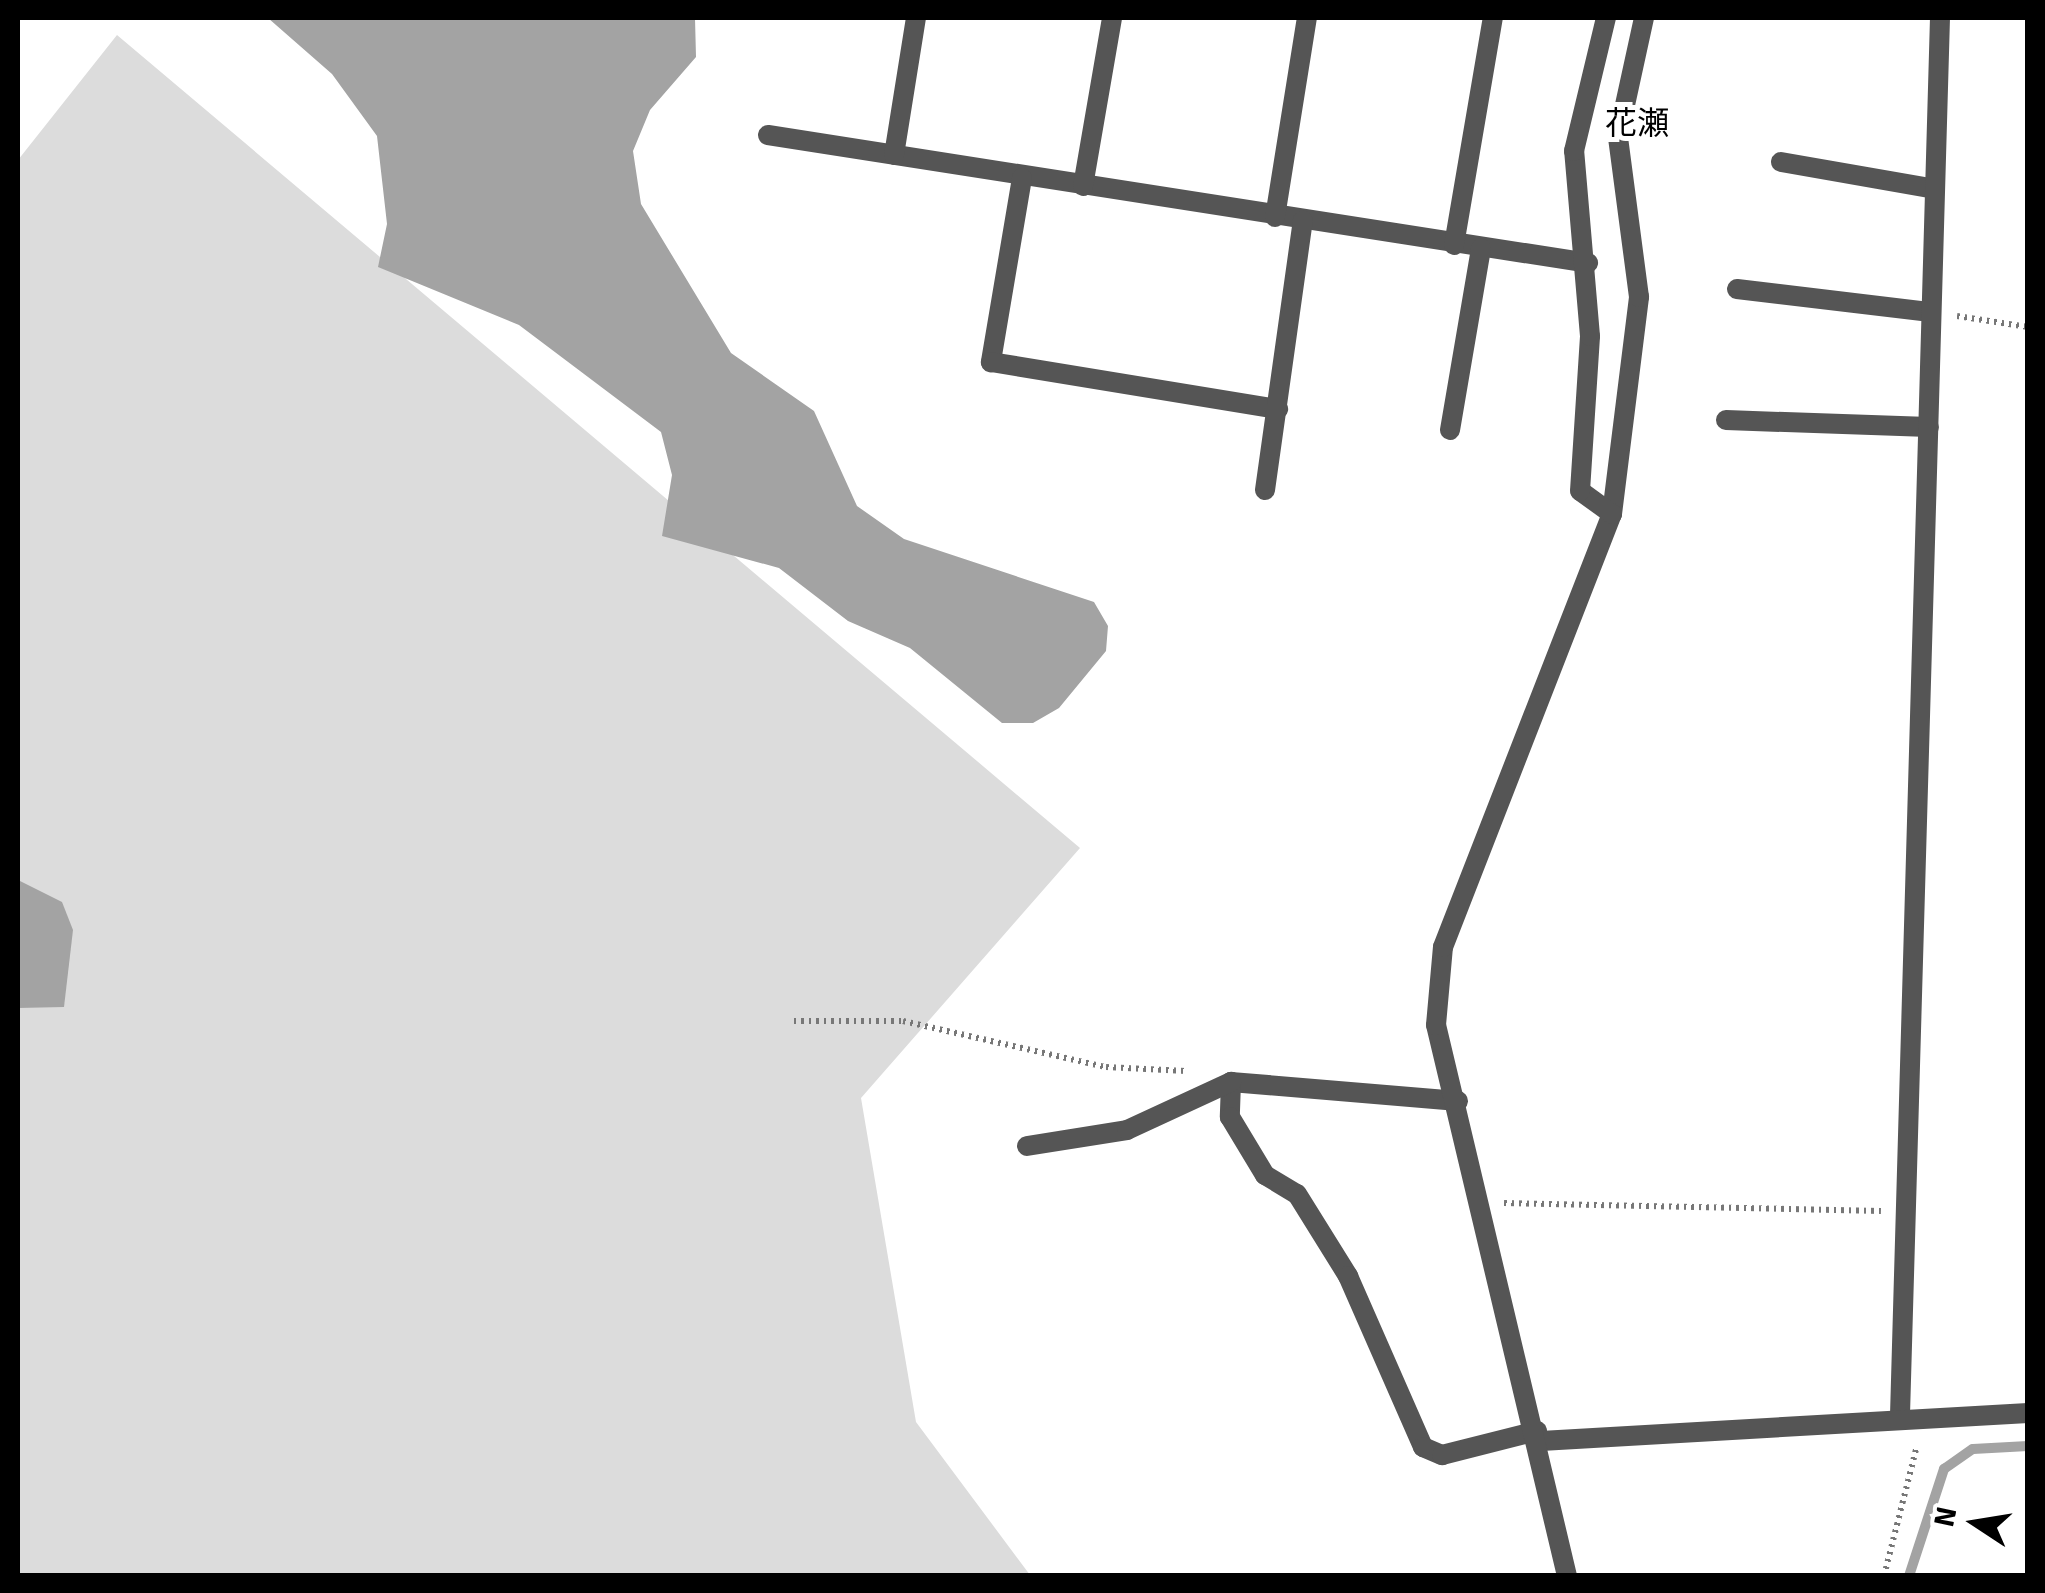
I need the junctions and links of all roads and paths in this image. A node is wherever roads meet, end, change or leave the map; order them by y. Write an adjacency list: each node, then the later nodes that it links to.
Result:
1 (916, 18): 9 (street)
2 (1112, 18): 12 (street)
3 (1307, 18): 14 (street)
4 (1493, 18): 16 (street)
5 (1606, 18): 18 (street)
6 (1644, 18): 27 (street)
7 (1940, 18): 13 (street)
8 (768, 135): 9 (street)
9 (894, 155): 11 (street)
10 (1781, 162): 13 (street)
11 (1022, 178): 12 (street); 22 (street)
12 (1083, 186): 14 (street)
13 (1935, 189): 20 (street)
14 (1275, 216): 15 (street)
15 (1303, 222): 16 (street); 22 (street)
16 (1454, 245): 17 (street)
17 (1482, 250): 18 (street); 25 (street)
18 (1588, 264): 27 (street)
19 (1737, 289): 20 (street)
20 (1931, 312): 21 (path); 24 (street)
21 (2028, 327)
22 (1278, 409): 26 (street)
23 (1726, 420): 24 (street)
24 (1928, 427): 33 (street)
25 (1450, 430)
26 (1265, 490)
27 (1612, 514): 30 (street)
28 (794, 1022): 29 (path)
29 (1231, 1082): 30 (street); 31 (street); 37 (street)
30 (1458, 1101): 32 (street)
31 (1028, 1146)
32 (1483, 1206): 33 (path); 37 (street)
33 (1904, 1212): 35 (street)
34 (2028, 1414): 36 (street)
35 (1900, 1415): 36 (street); 37 (street)
36 (1927, 1415): 39 (path)
37 (1539, 1436): 38 (street)
38 (1567, 1576)
39 (1884, 1576)

